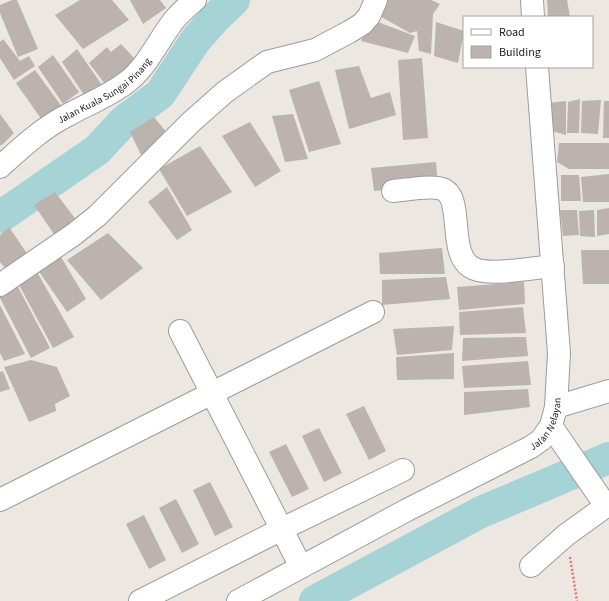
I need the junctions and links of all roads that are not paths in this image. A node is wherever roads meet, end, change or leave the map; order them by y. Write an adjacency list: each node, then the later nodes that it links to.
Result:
1 (195, 0): 6 (street, Jalan Kuala Sungai Pinang)
2 (376, 0): 9 (street)
3 (532, 0): 4 (street)
4 (533, 16)
5 (537, 68): 8 (street, Jalan Nelayan)
6 (0, 167)
7 (393, 191): 8 (street)
8 (553, 266): 14 (street, Jalan Nelayan)
9 (0, 285)
10 (373, 312): 13 (street)
11 (180, 331): 13 (street)
12 (609, 391): 14 (street)
13 (213, 393): 16 (street); 18 (street)
14 (554, 417): 17 (street); 20 (street, Jalan Nelayan)
15 (403, 470): 18 (street)
16 (0, 500)
17 (607, 505): 19 (street)
18 (280, 530): 20 (street); 21 (street)
19 (531, 566)
20 (301, 567): 22 (street, Jalan Nelayan)
21 (140, 601)
22 (238, 601)

